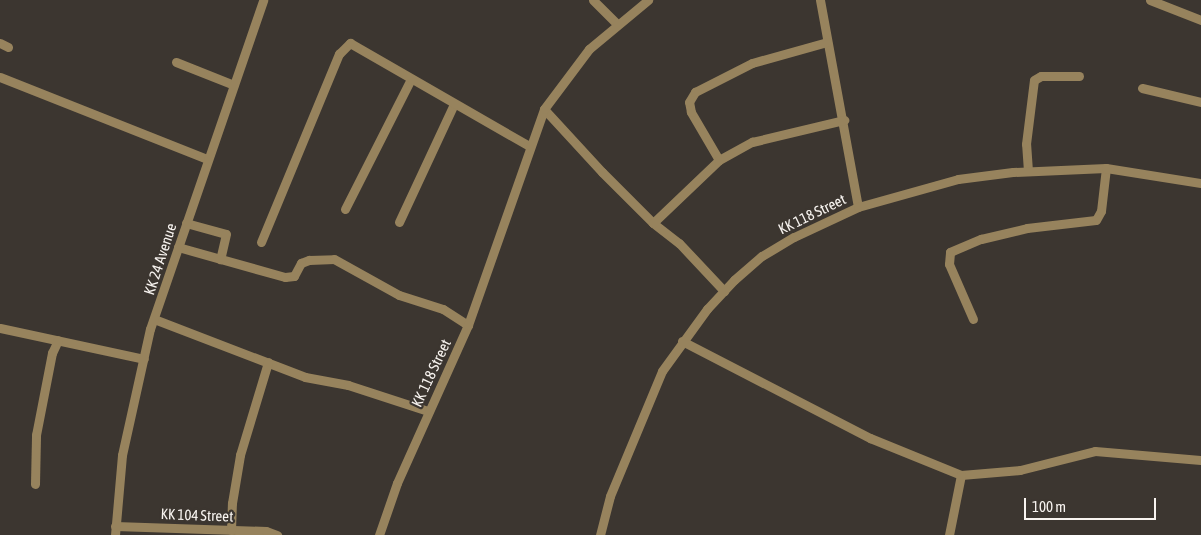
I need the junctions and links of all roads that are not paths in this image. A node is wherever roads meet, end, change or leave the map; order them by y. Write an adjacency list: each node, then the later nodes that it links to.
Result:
1 (264, 0): 13 (street, KK 24 Avenue)
2 (593, 0): 7 (street)
3 (648, 0): 7 (street, KK 118 Street)
4 (820, 0): 8 (street)
5 (1150, 0): 6 (street)
6 (1201, 20)
7 (617, 24): 17 (street, KK 118 Street)
8 (827, 42): 18 (street); 21 (street)
9 (176, 62): 13 (street)
10 (1079, 76): 23 (street)
11 (0, 77): 20 (street)
12 (411, 79): 16 (street); 26 (street); 30 (street)
13 (234, 86): 20 (street, KK 24 Avenue)
14 (1142, 88): 15 (street)
15 (1201, 102)
16 (454, 104): 19 (street); 27 (street)
17 (544, 109): 19 (street, KK 118 Street); 29 (street)
18 (844, 120): 21 (street); 25 (street)
19 (529, 146): 36 (street, KK 118 Street)
20 (207, 159): 28 (street, KK 24 Avenue)
21 (719, 160): 29 (street)
22 (1106, 168): 23 (street, KK 118 Street); 24 (street, KK 118 Street); 34 (street)
23 (1028, 171): 25 (street, KK 118 Street)
24 (1201, 183)
25 (858, 207): 33 (street, KK 118 Street)
26 (345, 209)
27 (399, 222)
28 (186, 223): 31 (street, KK 24 Avenue); 32 (street)
29 (654, 223): 33 (street)
30 (261, 242)
31 (178, 247): 32 (street); 35 (street, KK 24 Avenue)
32 (220, 259): 36 (street)
33 (724, 291): 39 (street, KK 118 Street)
34 (973, 318)
35 (154, 319): 40 (street, KK 24 Avenue); 41 (street)
36 (468, 325): 42 (street, KK 118 Street)
37 (0, 328): 38 (street)
38 (58, 340): 40 (street); 45 (street)
39 (682, 341): 44 (street); 51 (street, KK 118 Street)
40 (144, 359): 46 (street, KK 24 Avenue)
41 (268, 362): 42 (street); 47 (street)
42 (428, 411): 50 (street, KK 118 Street)
43 (1201, 460): 44 (street)
44 (961, 475): 52 (street)
45 (35, 484)
46 (115, 530): 48 (street, KK 104 Street)
47 (231, 530): 48 (street, KK 104 Street); 49 (street, KK 104 Street)
48 (206, 532)
49 (277, 535)
50 (379, 535)
51 (600, 535)
52 (949, 535)

